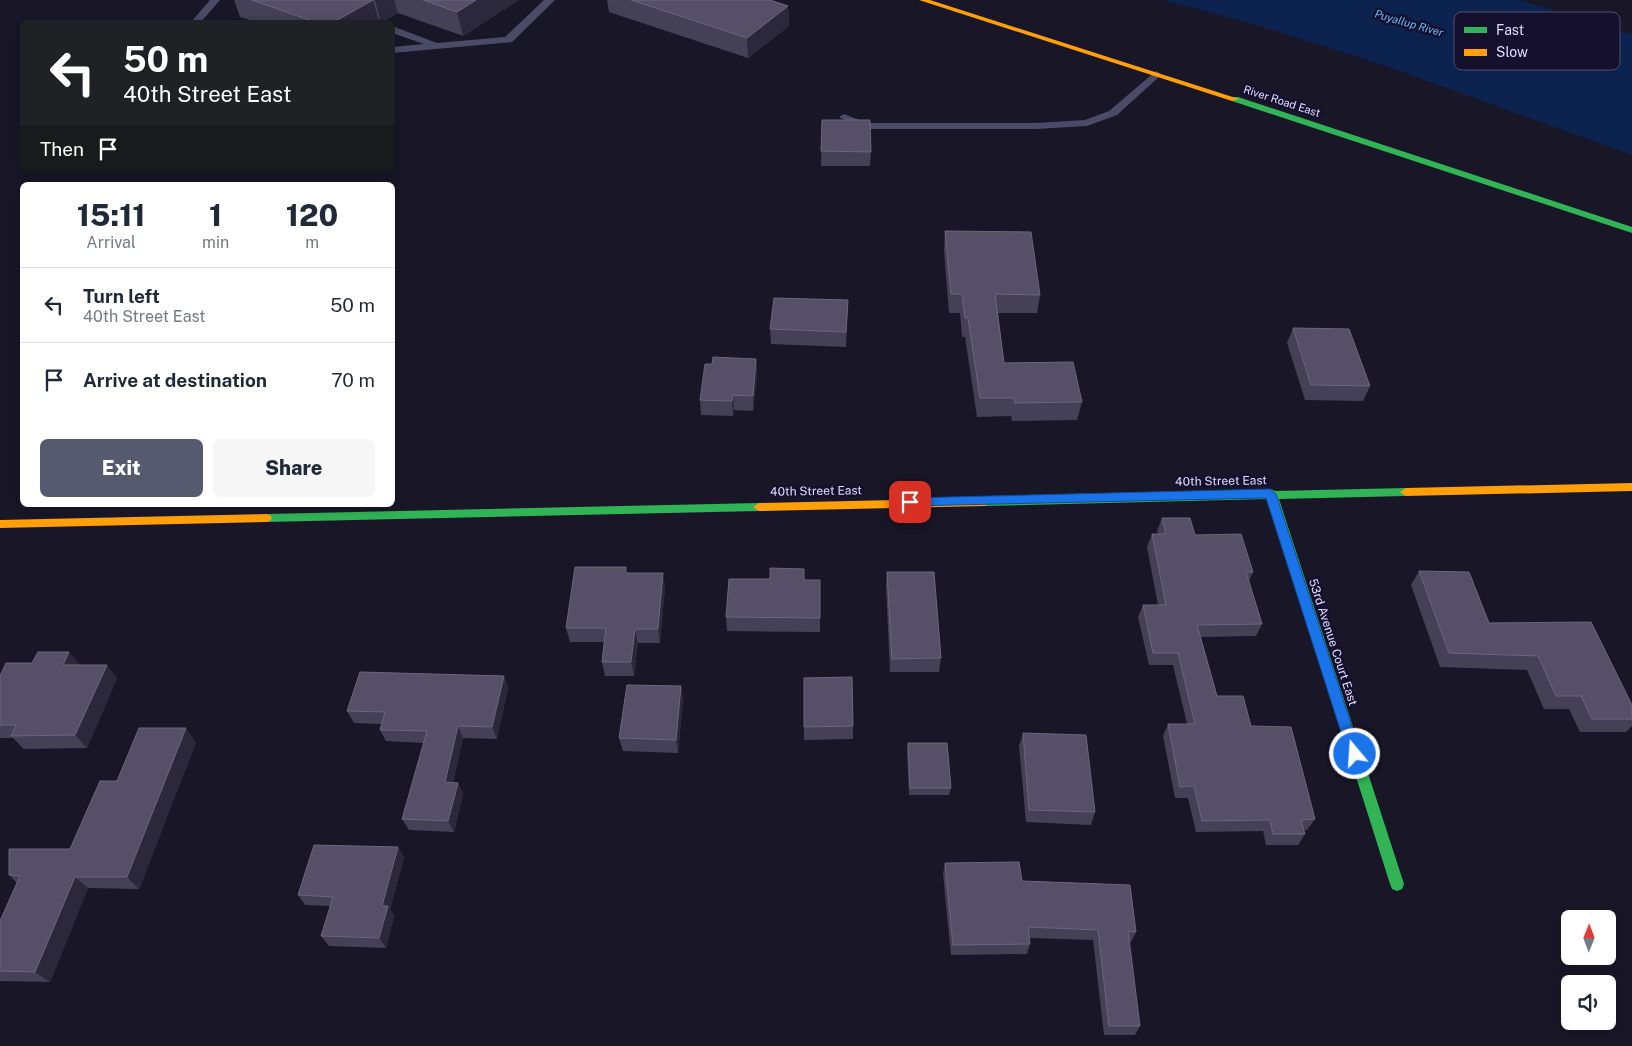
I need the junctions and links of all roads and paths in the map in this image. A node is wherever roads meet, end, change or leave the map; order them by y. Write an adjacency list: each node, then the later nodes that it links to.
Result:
1 (216, 0): 4 (lane)
2 (550, 0): 6 (lane)
3 (924, 0): 8 (street, River Road East)
4 (198, 20)
5 (395, 30): 6 (lane)
6 (438, 46): 7 (lane)
7 (395, 50)
8 (1156, 74): 9 (lane); 10 (street, River Road East)
9 (844, 116)
10 (1632, 230)
11 (1632, 487): 12 (street, 40th Street East)
12 (1270, 494): 13 (street, 40th Street East); 14 (street, 53rd Avenue Court East)
13 (0, 524)
14 (1397, 884)

